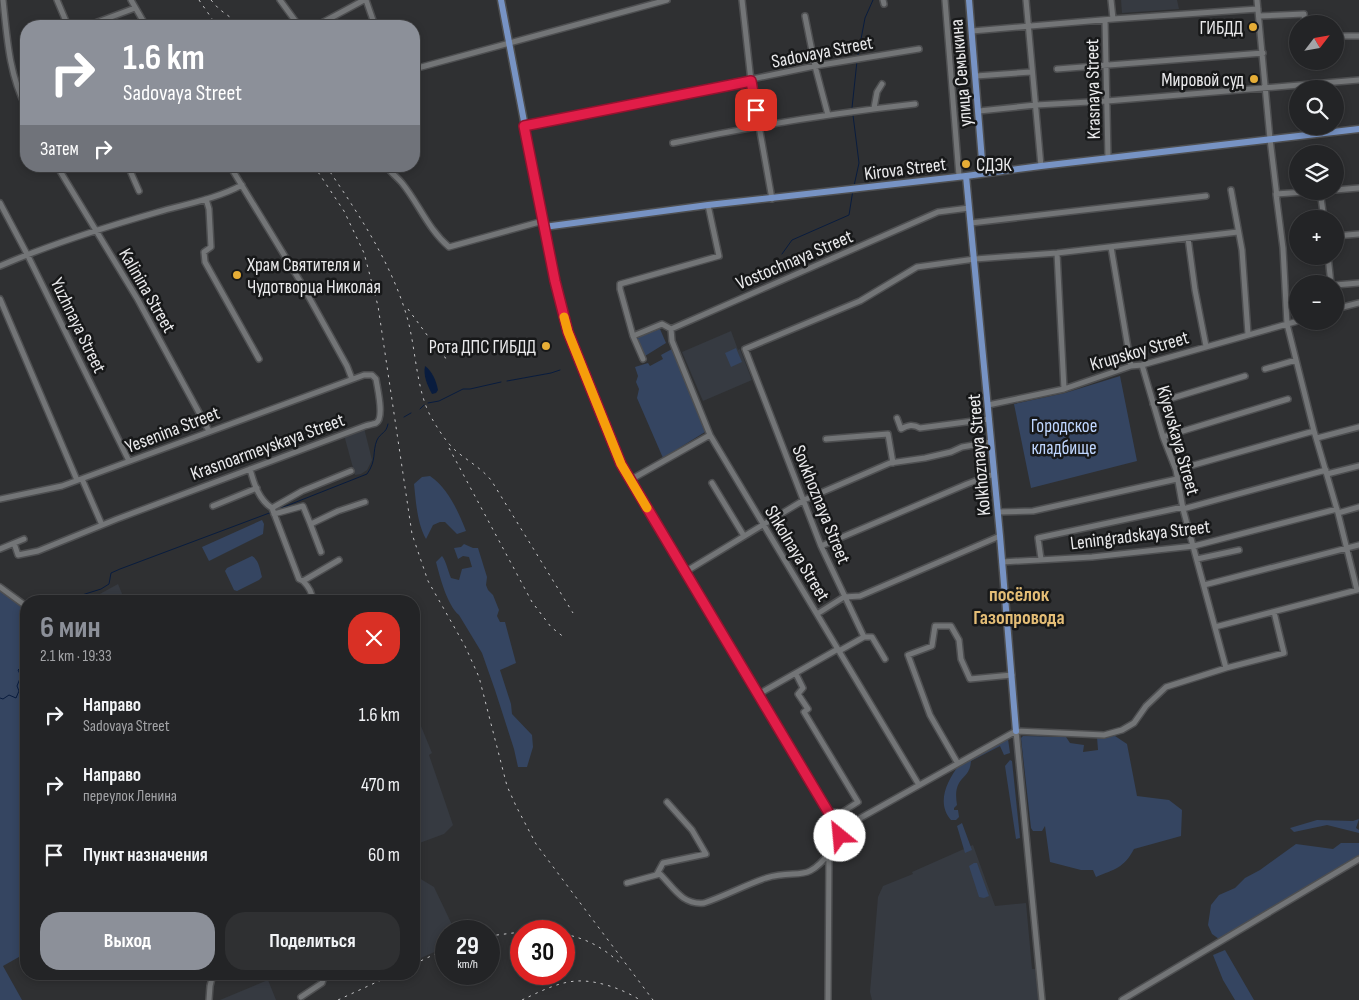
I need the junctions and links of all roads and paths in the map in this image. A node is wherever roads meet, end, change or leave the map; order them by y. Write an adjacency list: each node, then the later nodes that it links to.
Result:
1 (3, 0): 45 (street)
2 (58, 0): 21 (street)
3 (131, 0): 15 (street)
4 (280, 0): 24 (street)
5 (365, 0): 14 (street); 26 (street)
6 (501, 0): 32 (main road)
7 (667, 0): 32 (street)
8 (742, 0): 42 (street)
9 (945, 0): 64 (street, Kolkhoznaya Street)
10 (969, 0): 29 (main road, улица Семыкина)
11 (1026, 0): 28 (street)
12 (1111, 0): 20 (street, Krasnaya Street)
13 (1257, 0): 16 (street)
14 (355, 2): 25 (street)
15 (135, 8): 22 (street); 23 (street)
16 (1258, 9): 19 (street); 20 (street)
17 (1304, 15): 19 (street)
18 (805, 16): 36 (street)
19 (1259, 16): 34 (street)
20 (1113, 19): 27 (street)
21 (66, 20)
22 (103, 20)
23 (142, 20)
24 (295, 20)
25 (326, 20)
26 (372, 20)
27 (1106, 20): 28 (street); 35 (street, Krasnaya Street)
28 (1029, 26): 29 (street); 39 (street)
29 (972, 31): 40 (main road, улица Семыкина)
30 (1344, 36): 31 (street)
31 (1359, 36)
32 (509, 42): 37 (street); 53 (main road)
33 (919, 49): 36 (street, Sadovaya Street)
34 (1263, 53): 35 (street); 44 (street)
35 (1106, 65): 38 (street); 46 (street, Krasnaya Street)
36 (815, 66): 42 (street, Sadovaya Street); 51 (street)
37 (420, 67)
38 (1058, 69)
39 (1031, 72): 40 (street); 48 (street)
40 (976, 76): 50 (main road, улица Семыкина)
41 (1359, 80): 44 (street)
42 (751, 81): 52 (street); 53 (street, Sadovaya Street)
43 (882, 84): 49 (street)
44 (1265, 89): 46 (street); 55 (street)
45 (20, 94)
46 (1107, 101): 48 (street); 57 (street, Krasnaya Street)
47 (915, 104): 49 (street)
48 (1036, 104): 50 (street); 58 (street)
49 (874, 108): 51 (street)
50 (979, 111): 63 (main road, улица Семыкина)
51 (828, 115): 52 (street)
52 (758, 125): 56 (street); 74 (street)
53 (524, 126): 79 (main road)
54 (1359, 129): 55 (main road, Kirova Street)
55 (1270, 139): 57 (main road, Kirova Street); 72 (street)
56 (673, 143)
57 (1108, 158): 58 (main road, Kirova Street)
58 (1041, 166): 63 (main road, Kirova Street)
59 (61, 172): 80 (street, Kalinina Street)
60 (131, 172): 69 (street)
61 (234, 172): 65 (street)
62 (390, 172): 79 (street, Kirova Street)
63 (983, 174): 64 (main road, Kirova Street)
64 (963, 176): 74 (main road, Kirova Street); 77 (main road, Kolkhoznaya Street)
65 (242, 185): 73 (street); 107 (street)
66 (1359, 188): 67 (street)
67 (1344, 189)
68 (1231, 190): 81 (street)
69 (139, 191)
70 (1289, 195): 72 (street)
71 (1206, 196): 78 (street)
72 (1277, 196): 95 (street)
73 (206, 199): 80 (street); 100 (street)
74 (772, 199): 76 (main road, Kirova Street)
75 (0, 203): 87 (street, Yuzhnaya Street)
76 (708, 205): 79 (main road, Kirova Street); 98 (street)
77 (969, 208): 78 (main road, Kolkhoznaya Street); 96 (street, Vostochnaya Street)
78 (971, 223): 88 (main road, Kolkhoznaya Street)
79 (544, 224): 132 (street)
80 (96, 231): 87 (street); 115 (street, Kalinina Street)
81 (1238, 232): 84 (street); 97 (street)
82 (1359, 234): 83 (street)
83 (1344, 235)
84 (1188, 238): 85 (street); 99 (street)
85 (1111, 247): 86 (street); 104 (street)
86 (1057, 253): 88 (street); 108 (street)
87 (27, 254): 89 (street); 122 (street, Yuzhnaya Street)
88 (975, 259): 111 (main road, Kolkhoznaya Street); 136 (street, Sovkhoznaya Street)
89 (0, 266)
90 (1359, 283): 91 (street)
91 (1344, 284)
92 (0, 299): 130 (street)
93 (1359, 303): 94 (street)
94 (1344, 307)
95 (1287, 324): 97 (street, Krupskoy Street); 102 (street)
96 (671, 329): 98 (street, Vostochnaya Street); 117 (street, Shkolnaya Street)
97 (1248, 334): 99 (street, Krupskoy Street)
98 (633, 336): 101 (street)
99 (1206, 346): 103 (street, Krupskoy Street)
100 (259, 359)
101 (643, 359)
102 (1296, 360): 105 (street); 116 (street)
103 (1142, 365): 104 (street, Krupskoy Street); 110 (street, Kiyevskaya Street)
104 (1131, 366): 108 (street, Krupskoy Street)
105 (1265, 369)
106 (1245, 376): 110 (street)
107 (352, 379): 115 (street, Yesenina Street); 125 (street, Krasnoarmeyskaya Street)
108 (1064, 389): 111 (street, Krupskoy Street)
109 (1288, 398): 118 (street)
110 (1153, 404): 118 (street, Kiyevskaya Street)
111 (988, 405): 113 (main road, Kolkhoznaya Street)
112 (897, 418): 113 (street)
113 (989, 419): 121 (main road, Kolkhoznaya Street)
114 (1359, 427): 119 (street)
115 (209, 431): 122 (street, Yesenina Street)
116 (1314, 431): 119 (street); 126 (street)
117 (710, 435): 132 (street); 146 (street, Shkolnaya Street)
118 (1163, 437): 126 (street, Kiyevskaya Street)
119 (1317, 438): 128 (street)
120 (826, 439): 123 (street)
121 (991, 442): 123 (street); 129 (main road, Kolkhoznaya Street)
122 (129, 461): 130 (street, Yesenina Street)
123 (893, 463): 136 (street)
124 (1359, 466): 128 (street)
125 (250, 469): 134 (street); 147 (street, Krasnoarmeyskaya Street)
126 (1176, 470): 131 (street, Kiyevskaya Street)
127 (351, 472): 139 (street)
128 (1326, 472): 140 (street); 142 (street)
129 (994, 474): 143 (main road, Kolkhoznaya Street); 153 (street)
130 (80, 479): 135 (street, Yesenina Street); 147 (street)
131 (1177, 479): 140 (street, Kiyevskaya Street); 143 (street)
132 (630, 480): 163 (street)
133 (712, 483): 148 (street)
134 (257, 488): 138 (street); 139 (street)
135 (0, 499)
136 (804, 500): 146 (street); 153 (street, Sovkhoznaya Street)
137 (366, 502): 145 (street)
138 (213, 506)
139 (272, 508): 144 (street)
140 (1183, 508): 154 (street, Kiyevskaya Street); 159 (street)
141 (1359, 508): 142 (street, Leningradskaya Street)
142 (1338, 511): 154 (street, Leningradskaya Street); 155 (street)
143 (998, 512): 149 (main road, Kolkhoznaya Street)
144 (274, 514): 145 (street); 164 (street)
145 (310, 523): 158 (street)
146 (764, 524): 148 (street); 171 (street, Shkolnaya Street)
147 (102, 525): 151 (street, Krasnoarmeyskaya Street)
148 (744, 536): 163 (street)
149 (1000, 536): 162 (main road, Kolkhoznaya Street); 168 (street)
150 (24, 539): 151 (street)
151 (14, 543): 156 (street)
152 (1359, 545): 155 (street)
153 (821, 546): 168 (street, Sovkhoznaya Street)
154 (1194, 546): 159 (street, Leningradskaya Street); 160 (street, Kiyevskaya Street)
155 (1347, 548): 165 (street); 170 (street)
156 (0, 549)
157 (1239, 550): 160 (street)
158 (321, 552)
159 (1041, 559): 162 (street, Leningradskaya Street)
160 (1197, 559): 165 (street, Kiyevskaya Street)
161 (339, 560): 164 (street)
162 (1002, 562): 178 (main road, Kolkhoznaya Street)
163 (685, 572): 179 (street)
164 (303, 582): 167 (street)
165 (1204, 585): 172 (street, Kiyevskaya Street)
166 (0, 587): 169 (street)
167 (313, 595)
168 (844, 597): 171 (street); 173 (street, Sovkhoznaya Street)
169 (20, 602)
170 (1274, 612): 172 (street); 176 (street)
171 (817, 614): 174 (street, Shkolnaya Street)
172 (1215, 628): 176 (street, Kiyevskaya Street)
173 (864, 636): 174 (street); 175 (street, Sovkhoznaya Street)
174 (839, 650): 177 (street); 182 (street, Shkolnaya Street)
175 (885, 659)
176 (1226, 668): 180 (street)
177 (796, 674): 179 (street); 184 (street)
178 (1012, 675): 180 (main road, Kolkhoznaya Street); 181 (street)
179 (757, 695): 184 (street)
180 (1016, 731): 181 (street); 195 (street)
181 (957, 762): 182 (street)
182 (919, 785): 185 (street)
183 (667, 802): 188 (street)
184 (827, 811): 185 (street)
185 (839, 830): 186 (street)
186 (830, 853): 188 (street); 194 (street)
187 (1359, 859): 196 (street)
188 (657, 874): 189 (street)
189 (627, 883)
190 (212, 980): 193 (street)
191 (323, 980): 192 (street)
192 (301, 997)
193 (209, 1000)
194 (828, 1000)
195 (1042, 1000)
196 (1122, 1000)

